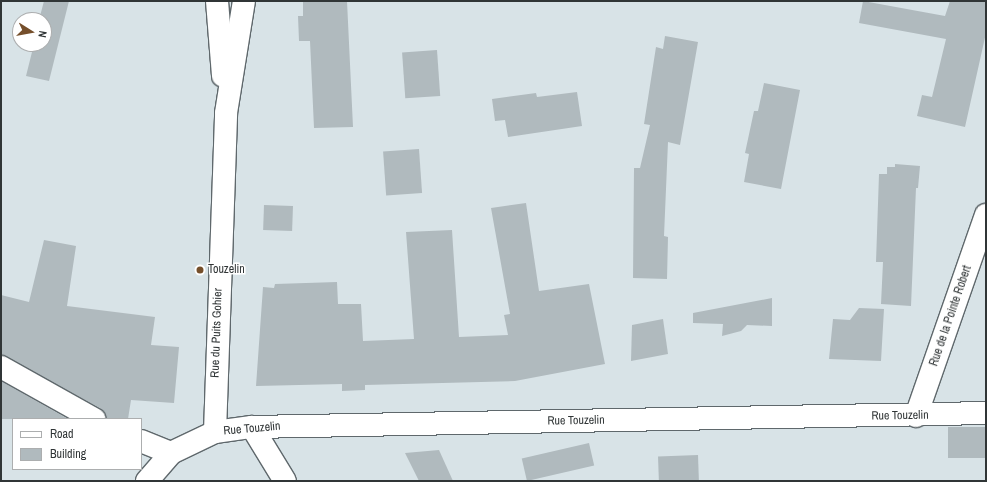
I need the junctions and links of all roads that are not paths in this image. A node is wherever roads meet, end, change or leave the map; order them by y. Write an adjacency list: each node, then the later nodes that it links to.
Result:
1 (217, 1): 3 (street, Rue du Puits Gohier)
2 (244, 1): 3 (street, Rue du Puits Gohier)
3 (226, 113): 10 (street, Rue du Puits Gohier)
4 (986, 215): 7 (street, Rue de la Pointe Robert)
5 (1, 367): 8 (street)
6 (986, 413): 7 (street, Rue Touzelin)
7 (916, 416): 9 (street, Rue Touzelin)
8 (92, 418)
9 (252, 427): 10 (street, Rue Touzelin); 14 (street)
10 (215, 432): 12 (street, Rue Touzelin)
11 (142, 441): 12 (street)
12 (171, 453): 13 (street)
13 (147, 481)
14 (285, 481)

